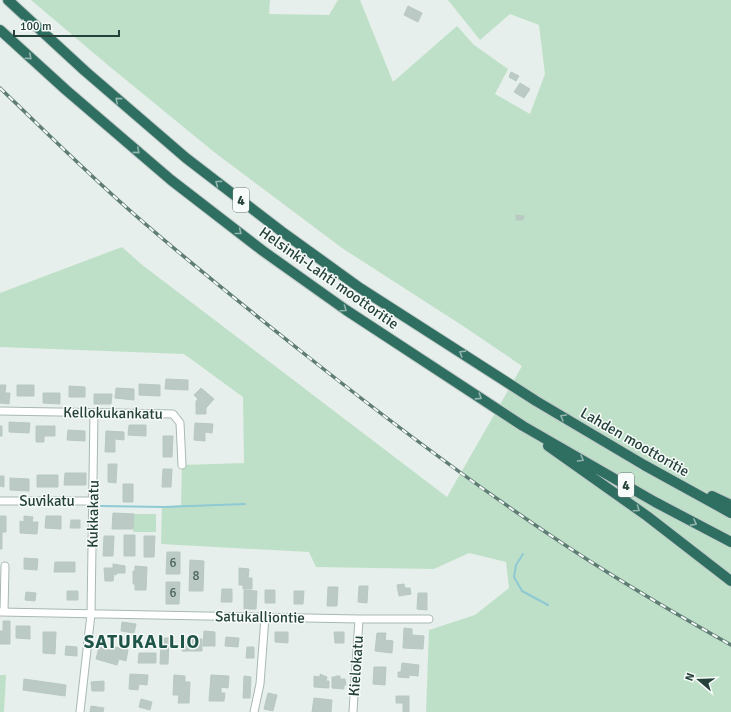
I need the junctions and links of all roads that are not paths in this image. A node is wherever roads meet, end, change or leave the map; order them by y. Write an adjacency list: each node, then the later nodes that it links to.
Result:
1 (8, 0): 3 (highway, Helsinki-Lahti moottoritie / 4, one-way to 1)
2 (0, 30): 6 (highway, Helsinki-Lahti moottoritie / 4, one-way to 6)
3 (526, 394): 8 (highway, Lahden moottoritie / 4, one-way to 3)
4 (0, 411): 5 (street, Kellokukankatu)
5 (94, 413): 7 (street, Kellokukankatu); 10 (street, Kukkakatu)
6 (523, 426): 13 (highway, 4, one-way to 13); 15 (highway, one-way to 15)
7 (182, 465)
8 (644, 465): 11 (highway); 12 (highway, Lahden moottoritie / 4)
9 (0, 501): 10 (street, Suvikatu)
10 (93, 501): 17 (street, Kukkakatu)
11 (731, 505)
12 (731, 513)
13 (731, 542)
14 (5, 566): 16 (street)
15 (731, 581)
16 (2, 612): 17 (street, Satukalliontie)
17 (91, 614): 18 (street, Satukalliontie); 21 (street, Kukkakatu)
18 (264, 617): 19 (street, Satukalliontie); 22 (street)
19 (359, 619): 20 (street, Satukalliontie); 23 (street, Kielokatu)
20 (429, 619)
21 (80, 712)
22 (254, 712)
23 (353, 712)

